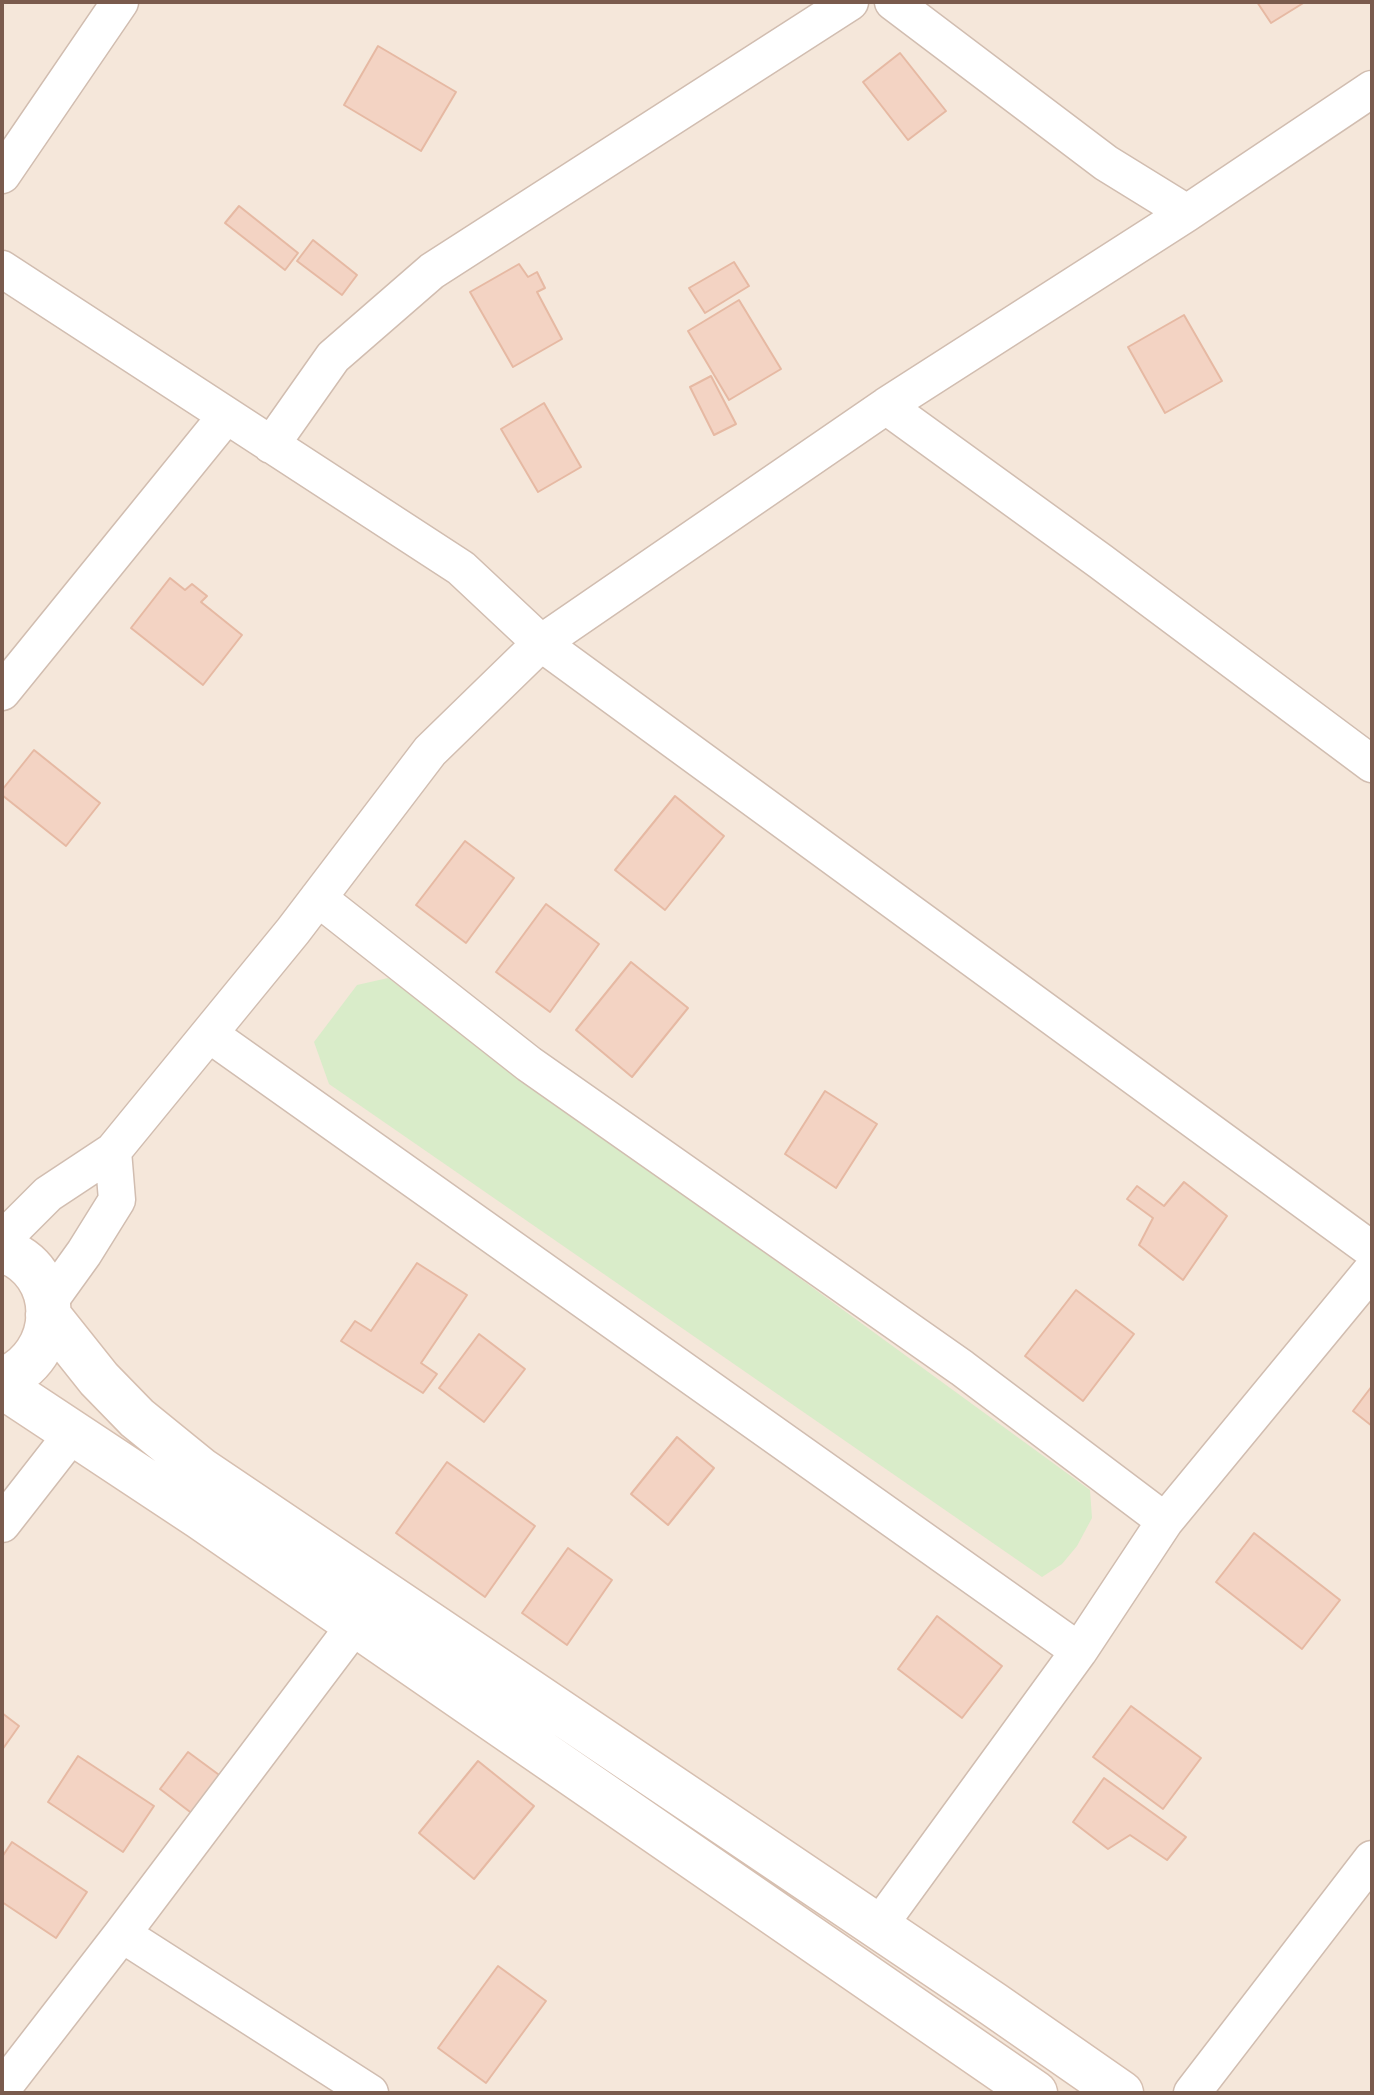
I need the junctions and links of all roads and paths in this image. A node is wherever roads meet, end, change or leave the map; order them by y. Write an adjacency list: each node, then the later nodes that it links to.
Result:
1 (120, 2): 5 (street)
2 (850, 2): 10 (street)
3 (893, 2): 6 (street)
4 (1372, 89): 6 (street)
5 (2, 175)
6 (1187, 213): 8 (street)
7 (2, 269): 9 (street)
8 (886, 406): 11 (street); 13 (street)
9 (226, 416): 10 (street); 12 (street)
10 (271, 445): 11 (street)
11 (541, 643): 14 (street); 19 (street)
12 (2, 692)
13 (1372, 764)
14 (318, 898): 15 (street); 25 (street)
15 (209, 1034): 16 (street); 28 (street)
16 (113, 1151): 17 (street); 21 (street)
17 (2, 1240)
18 (2, 1250): 21 (street)
19 (1372, 1250)
20 (1372, 1270): 25 (street)
21 (48, 1309): 22 (street); 30 (street)
22 (2, 1380)
23 (2, 1386): 24 (street)
24 (73, 1433): 26 (street); 27 (street)
25 (1165, 1521): 28 (street)
26 (2, 1524)
27 (355, 1625): 31 (street); 34 (street)
28 (1079, 1651): 30 (street)
29 (1372, 1859): 36 (street)
30 (878, 1927): 35 (street)
31 (122, 1934): 32 (street); 33 (street)
32 (2, 2089)
33 (370, 2093)
34 (1035, 2093)
35 (1121, 2093)
36 (1192, 2093)

